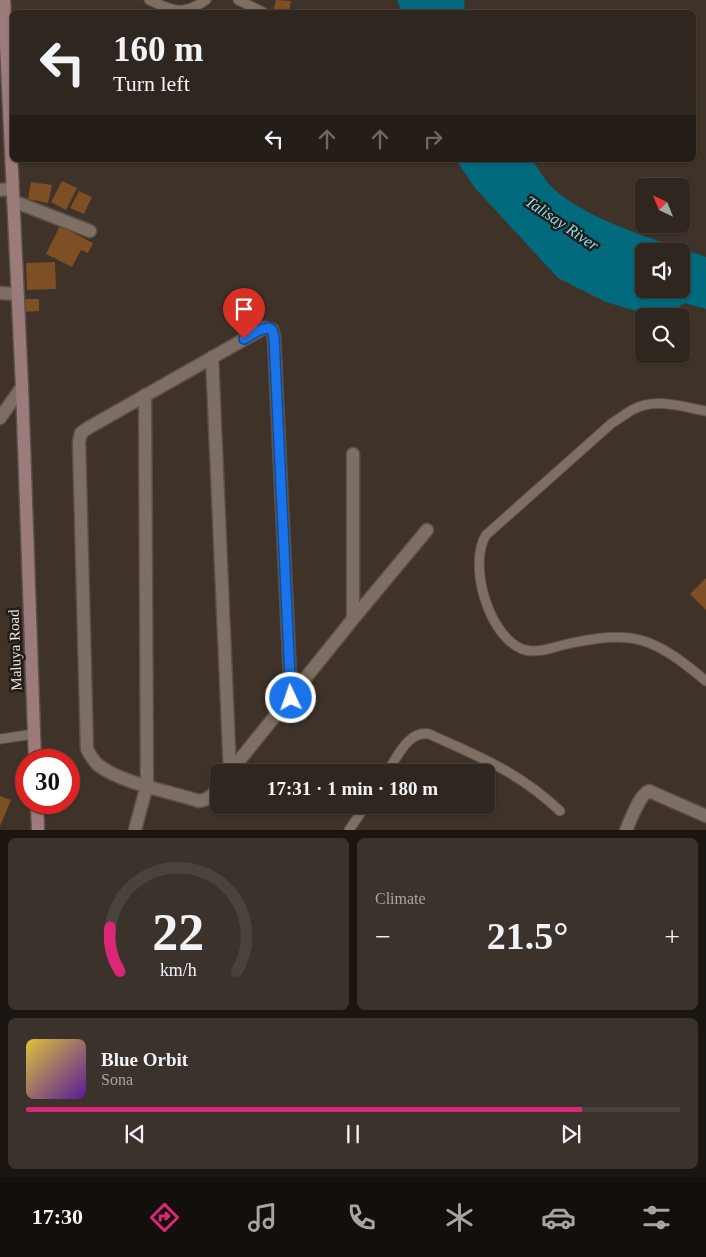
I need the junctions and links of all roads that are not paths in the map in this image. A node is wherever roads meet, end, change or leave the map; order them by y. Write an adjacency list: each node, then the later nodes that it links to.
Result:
1 (4, 0): 8 (street, Maluya Road)
2 (149, 0): 5 (lane)
3 (206, 0): 6 (lane)
4 (238, 0): 7 (lane)
5 (171, 10)
6 (187, 10)
7 (259, 10)
8 (10, 134)
9 (10, 162): 10 (street, Maluya Road)
10 (8, 194): 11 (street); 13 (street, Maluya Road)
11 (90, 231)
12 (0, 293): 13 (street)
13 (16, 294): 15 (street, Maluya Road)
14 (212, 357): 16 (street); 23 (street); 27 (street)
15 (22, 387): 18 (street); 24 (street, Maluya Road)
16 (146, 395): 30 (street); 30 (street)
17 (706, 412): 22 (lane)
18 (0, 418)
19 (353, 454): 21 (street)
20 (428, 530): 21 (street)
21 (353, 620): 23 (street)
22 (706, 681)
23 (291, 698): 28 (street)
24 (34, 734): 25 (lane); 26 (street, Maluya Road)
25 (0, 739)
26 (35, 749)
27 (230, 764)
28 (237, 764)
29 (394, 764): 32 (lane)
30 (146, 785): 31 (street); 37 (street)
31 (210, 797)
32 (560, 811)
33 (37, 814): 36 (street)
34 (360, 814): 38 (lane)
35 (706, 816): 39 (street)
36 (38, 830)
37 (135, 830)
38 (350, 830)
39 (626, 830)

